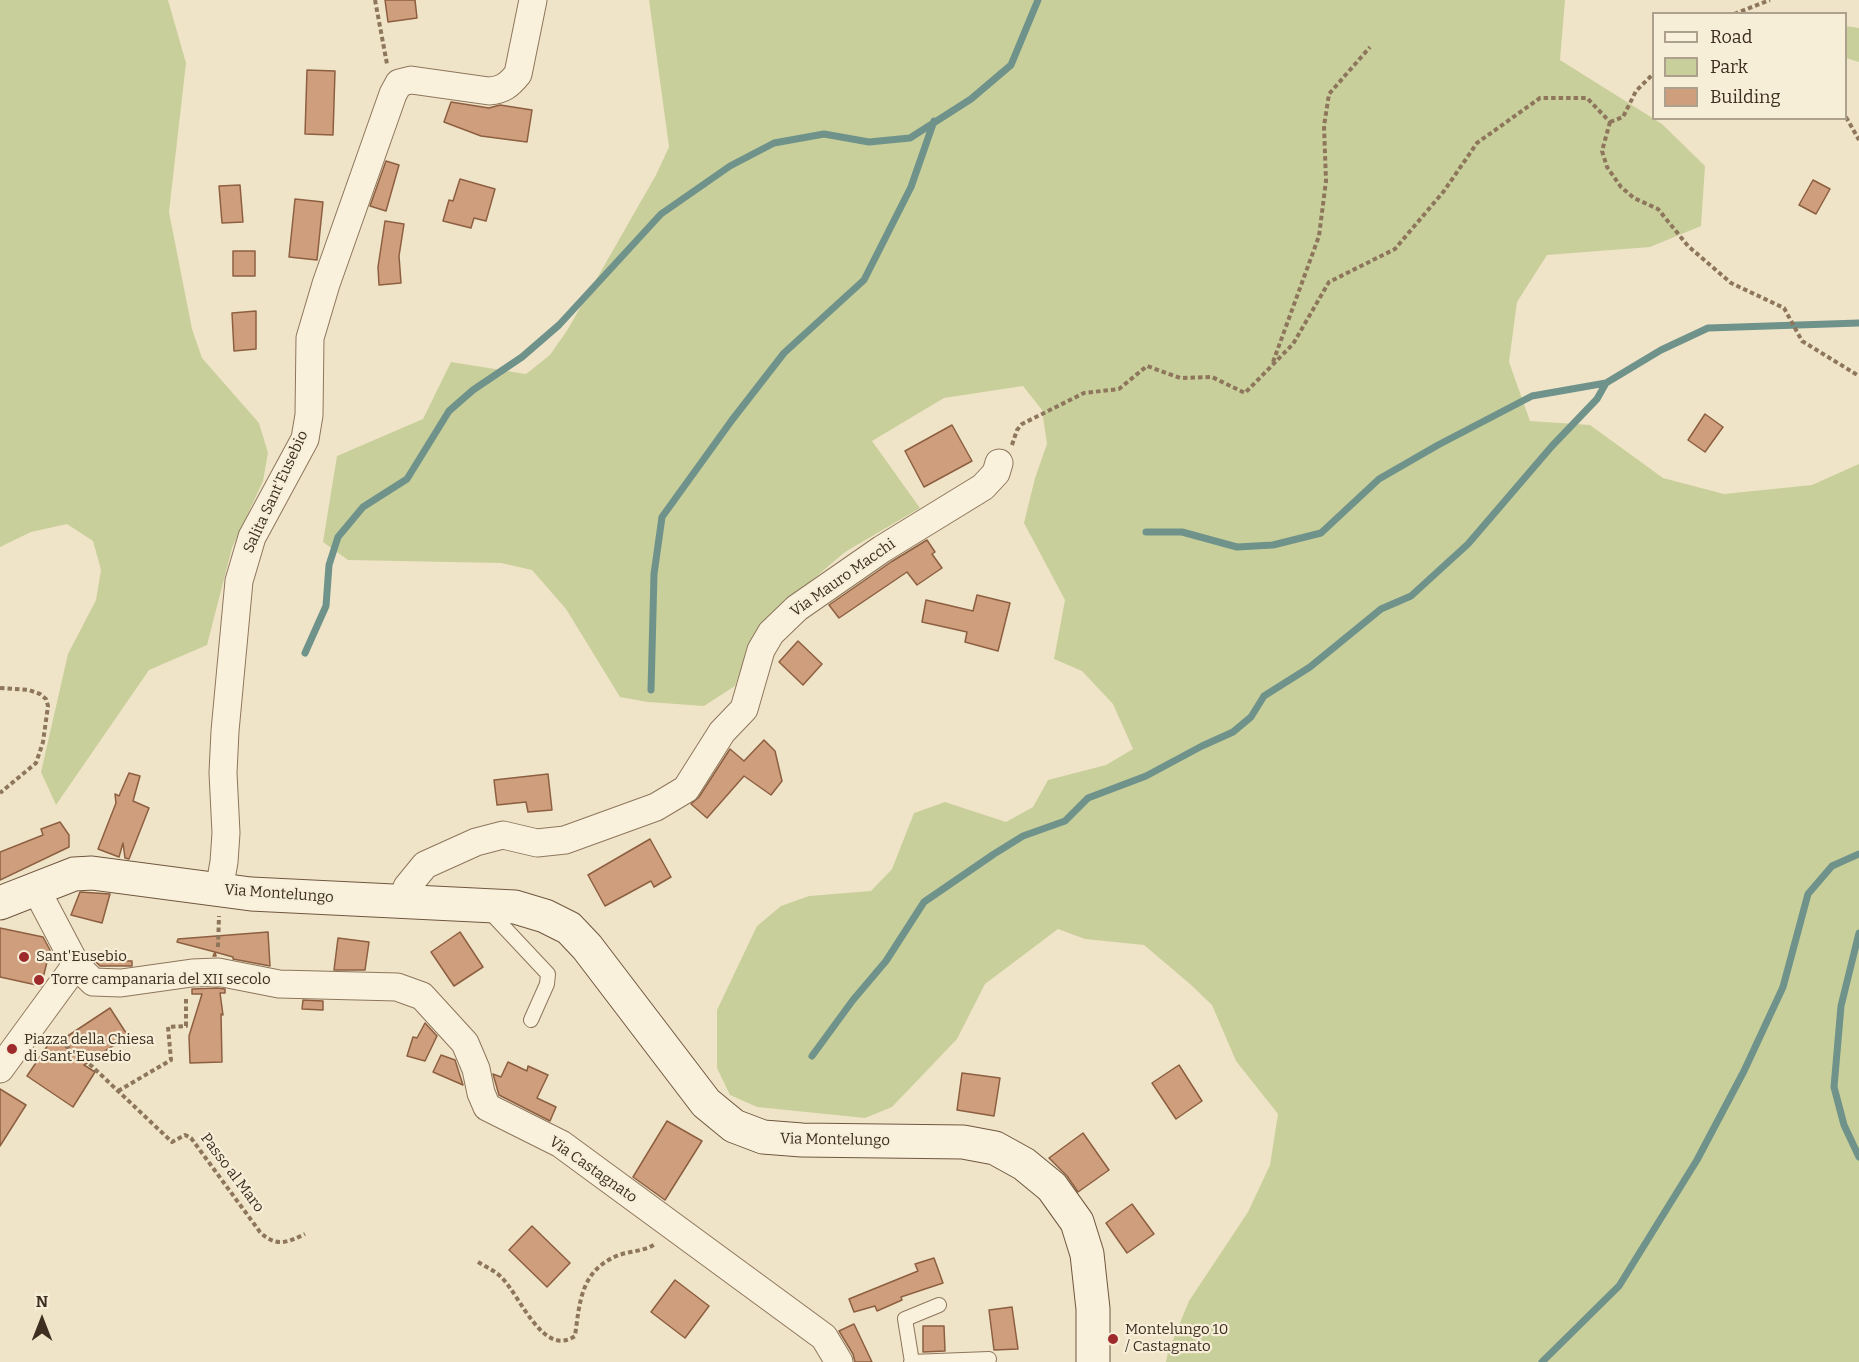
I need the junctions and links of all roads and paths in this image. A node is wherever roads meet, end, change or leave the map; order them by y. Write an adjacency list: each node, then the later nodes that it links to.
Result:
1 (375, 0): 7 (path)
2 (533, 0): 7 (street)
3 (1770, 0): 4 (path)
4 (1739, 12)
5 (1370, 47): 11 (path)
6 (1652, 74): 9 (path)
7 (393, 94): 17 (street, Salita Sant'Eusebio)
8 (1847, 120): 10 (path)
9 (1610, 122): 11 (path); 12 (path)
10 (1859, 140)
11 (1272, 366): 13 (path)
12 (1859, 376)
13 (999, 463): 18 (street, Via Mauro Macchi)
14 (0, 688): 15 (path)
15 (0, 793)
16 (36, 889): 17 (street, Via Montelungo); 19 (street); 22 (street)
17 (219, 890): 18 (street, Via Montelungo); 21 (path)
18 (403, 901): 20 (street, Via Montelungo)
19 (0, 903)
20 (484, 906): 24 (lane); 35 (street, Via Montelungo)
21 (218, 972): 23 (street, Via Castagnato); 28 (street, Via Castagnato)
22 (85, 973): 23 (street, Via Castagnato); 25 (street)
23 (186, 974): 27 (path)
24 (531, 1020)
25 (32, 1024): 26 (street); 27 (path, Passo al Maro)
26 (0, 1069)
27 (118, 1092): 29 (path, Passo al Maro)
28 (671, 1226): 30 (path); 33 (street, Via Castagnato)
29 (305, 1234)
30 (478, 1262)
31 (939, 1305): 34 (lane)
32 (989, 1359): 34 (lane)
33 (839, 1362)
34 (912, 1362)
35 (1093, 1362)

